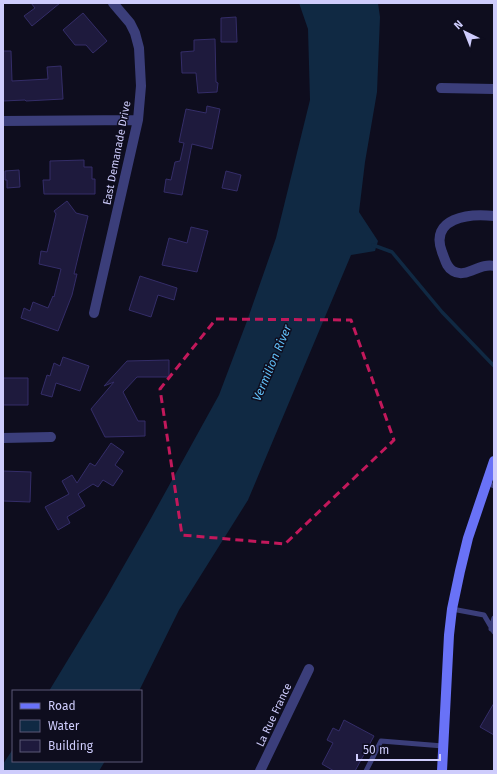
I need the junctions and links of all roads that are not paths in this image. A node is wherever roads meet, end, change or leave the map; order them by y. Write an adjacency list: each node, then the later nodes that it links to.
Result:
1 (112, 3): 4 (street, East Demanade Drive)
2 (441, 88): 3 (street)
3 (494, 89)
4 (138, 120): 5 (street); 8 (street, East Demanade Drive)
5 (3, 121)
6 (494, 216): 7 (street)
7 (494, 266)
8 (94, 313)
9 (51, 437): 10 (street)
10 (3, 438)
11 (494, 461): 12 (main road)
12 (490, 484): 13 (main road)
13 (452, 609): 15 (lane); 17 (main road)
14 (494, 618): 15 (lane)
15 (493, 630)
16 (309, 669): 18 (street, La Rue France)
17 (443, 746): 19 (lane); 20 (main road)
18 (260, 771)
19 (366, 771)
20 (442, 771)

